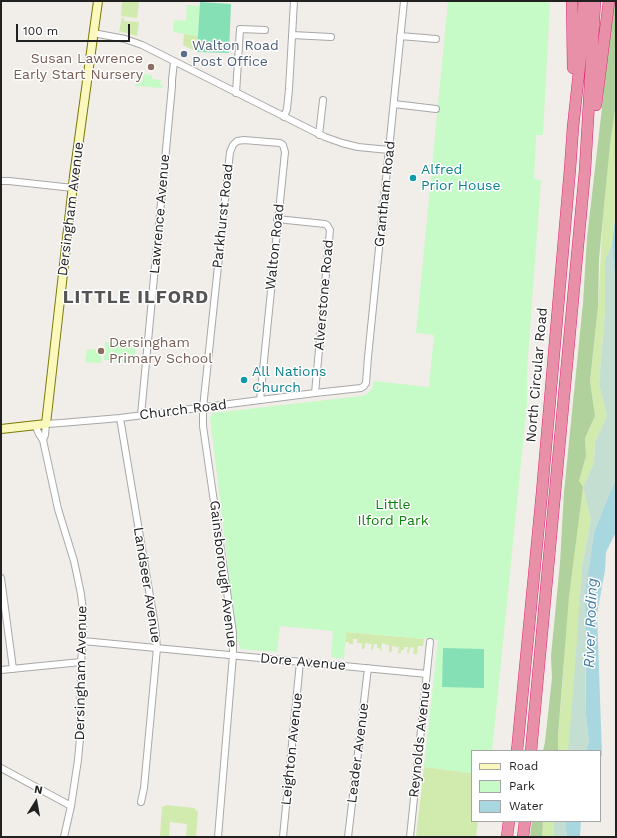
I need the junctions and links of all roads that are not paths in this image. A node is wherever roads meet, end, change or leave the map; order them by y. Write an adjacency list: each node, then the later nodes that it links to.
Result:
1 (98, 1): 9 (main road, Dersingham Avenue)
2 (294, 1): 10 (street)
3 (404, 1): 11 (street, Grantham Road)
4 (572, 1): 20 (highway)
5 (584, 1): 20 (highway, North Circular Road)
6 (595, 1): 24 (highway, North Circular Road)
7 (609, 1): 24 (highway)
8 (265, 30): 15 (street)
9 (93, 34): 14 (street); 26 (main road, Dersingham Avenue)
10 (292, 35): 12 (street); 19 (street)
11 (400, 36): 13 (street); 17 (street, Grantham Road)
12 (332, 37)
13 (436, 39)
14 (174, 62): 15 (street); 32 (street, Lawrence Avenue)
15 (236, 93): 19 (street)
16 (323, 100): 21 (street)
17 (394, 104): 18 (street); 23 (street, Grantham Road)
18 (436, 109)
19 (284, 116): 21 (street)
20 (573, 127): 49 (highway, North Circular Road)
21 (319, 135): 23 (street)
22 (233, 145): 27 (street, Walton Road); 31 (street, Parkhurst Road)
23 (389, 150): 28 (street, Grantham Road)
24 (585, 170): 50 (highway, North Circular Road)
25 (1, 181): 26 (street)
26 (73, 188): 34 (main road, Dersingham Avenue)
27 (277, 219): 29 (street, Alverstone Road); 30 (street, Walton Road)
28 (364, 386): 29 (street, Church Road)
29 (316, 393): 30 (street, Church Road)
30 (260, 400): 31 (street, Church Road)
31 (203, 408): 32 (street, Church Road); 42 (street, Gainsborough Avenue)
32 (141, 414): 33 (street, Church Road)
33 (120, 418): 34 (street, Church Road); 41 (street, Landseer Avenue)
34 (46, 424): 35 (main road, Church Road); 37 (street, Dersingham Avenue)
35 (35, 425): 36 (main road, Church Road); 37 (street, Dersingham Avenue)
36 (1, 429)
37 (43, 440): 39 (street, Dersingham Avenue)
38 (1, 578): 46 (street)
39 (83, 641): 41 (street, Dore Avenue); 43 (street, Dersingham Avenue)
40 (430, 642): 48 (street, Reynolds Avenue)
41 (157, 648): 42 (street, Dore Avenue); 52 (street, Landseer Avenue)
42 (233, 655): 44 (street, Dore Avenue); 57 (street, Gainsborough Avenue)
43 (81, 662): 46 (street); 53 (street, Dersingham Avenue)
44 (300, 662): 45 (street, Dore Avenue); 58 (street, Leighton Avenue)
45 (368, 668): 48 (street, Dore Avenue); 59 (street, Leader Avenue)
46 (12, 669): 47 (street)
47 (1, 670)
48 (427, 674): 60 (street, Reynolds Avenue)
49 (517, 750)
50 (531, 750)
51 (1, 768): 53 (street)
52 (141, 802)
53 (71, 806): 56 (street, Dersingham Avenue)
54 (509, 822): 61 (highway)
55 (524, 822): 62 (highway)
56 (64, 837)
57 (218, 837)
58 (283, 837)
59 (348, 837)
60 (410, 837)
61 (508, 837)
62 (523, 837)

